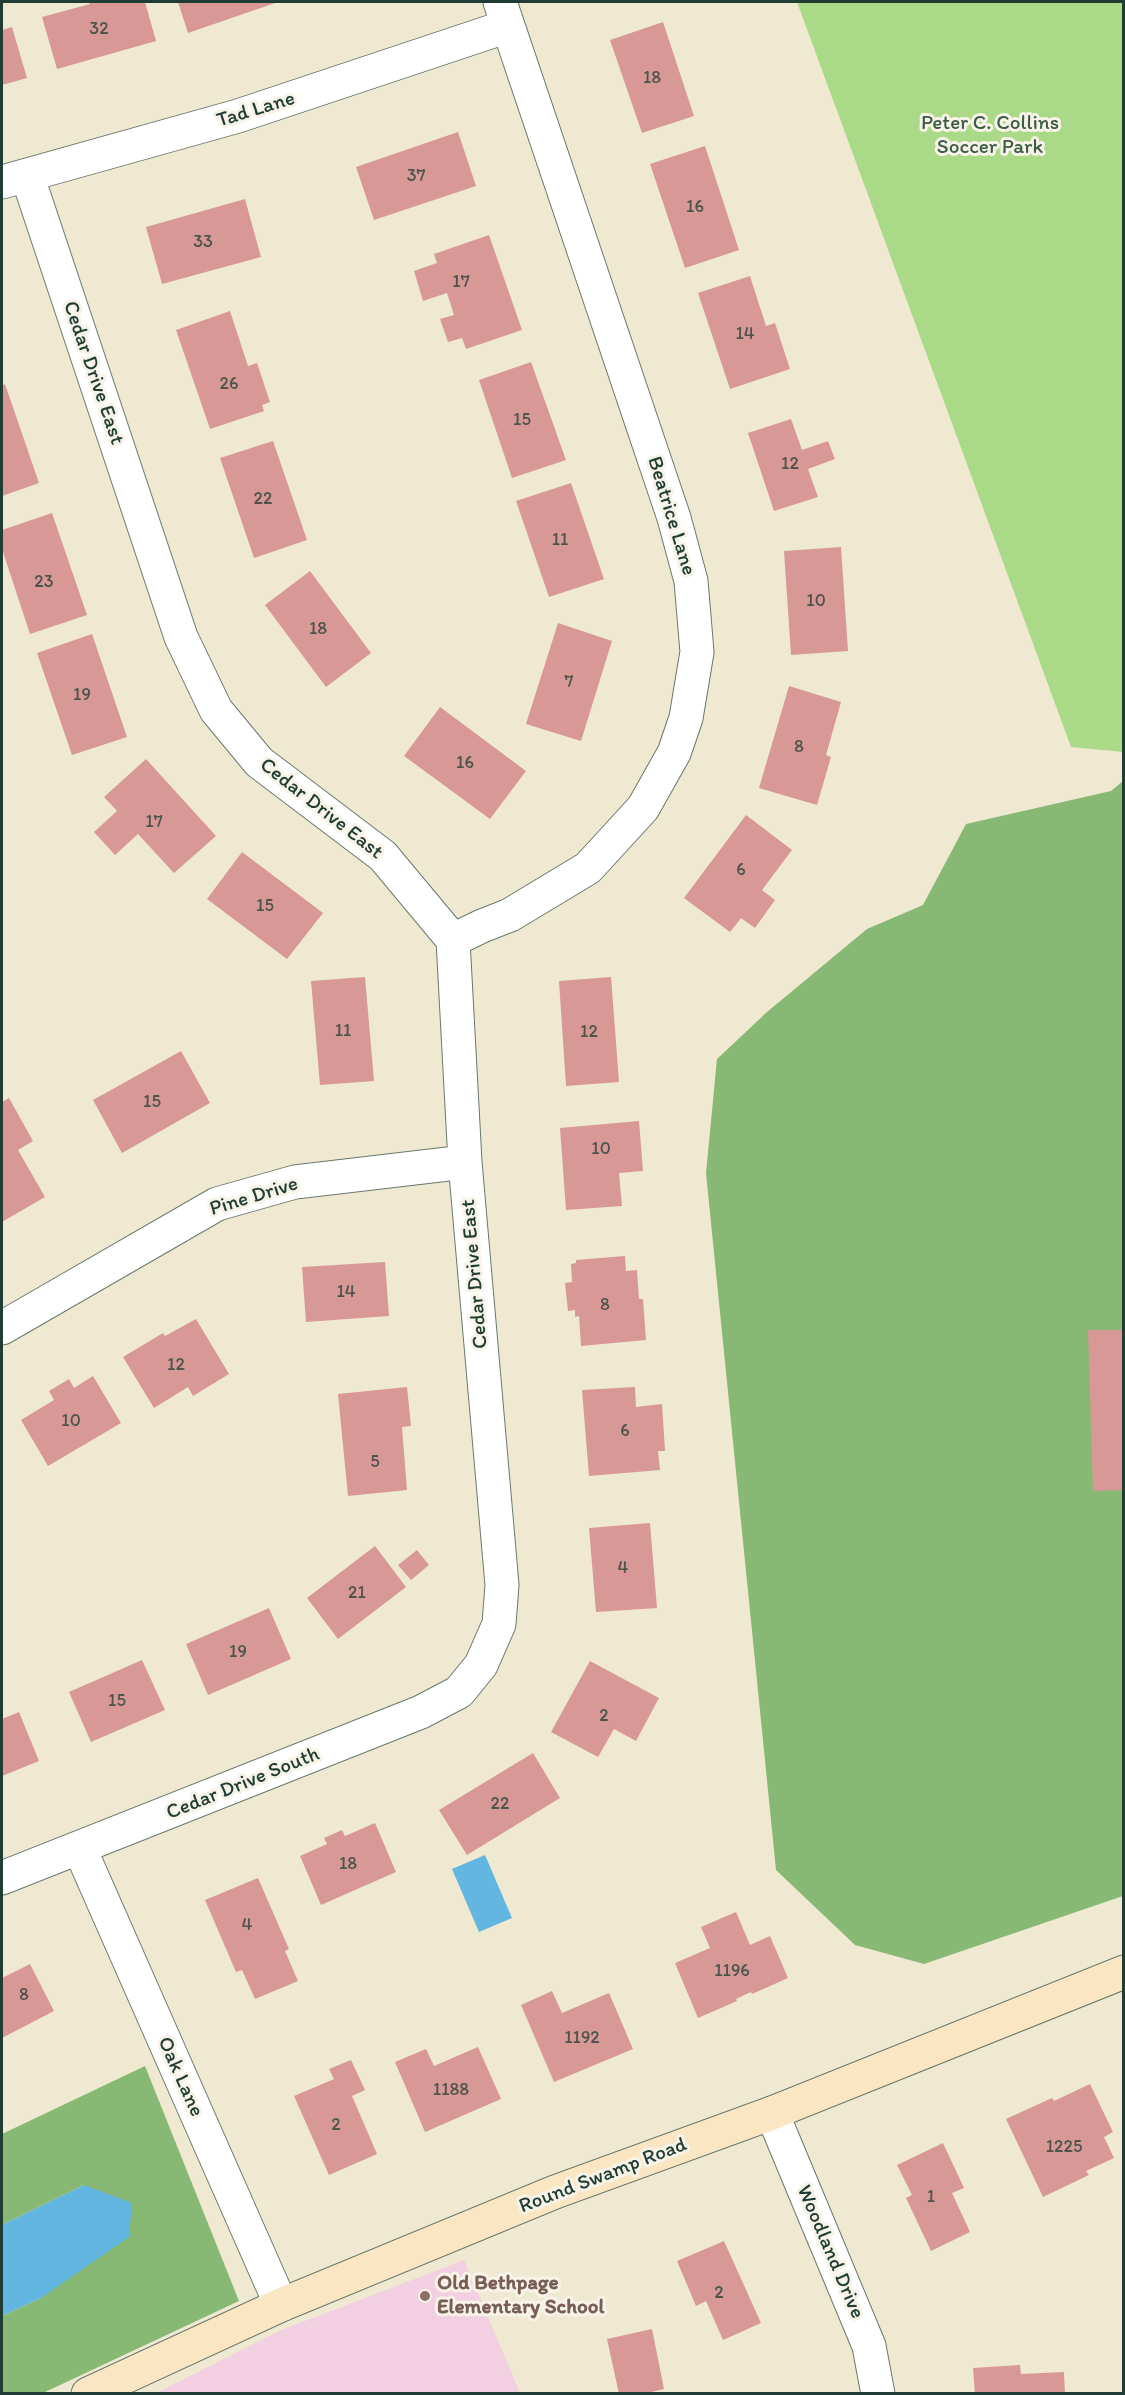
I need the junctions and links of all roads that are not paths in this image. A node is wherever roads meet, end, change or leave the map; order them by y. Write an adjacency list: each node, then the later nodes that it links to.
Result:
1 (504, 14): 2 (street, Tad Lane); 3 (street, Beatrice Lane)
2 (14, 179): 3 (street, Cedar Drive East)
3 (453, 940): 4 (street, Cedar Drive East)
4 (465, 1162): 5 (street, Pine Drive); 6 (street, Cedar Drive East)
5 (2, 1328)
6 (474, 1673): 7 (street, Cedar Drive South)
7 (80, 1849): 8 (street, Cedar Drive South); 11 (street, Oak Lane)
8 (2, 1878)
9 (1124, 1972): 10 (main road, Round Swamp Road)
10 (772, 2113): 11 (main road, Round Swamp Road); 13 (street, Woodland Drive)
11 (281, 2305): 12 (main road, Round Swamp Road)
12 (88, 2394)
13 (878, 2394)

